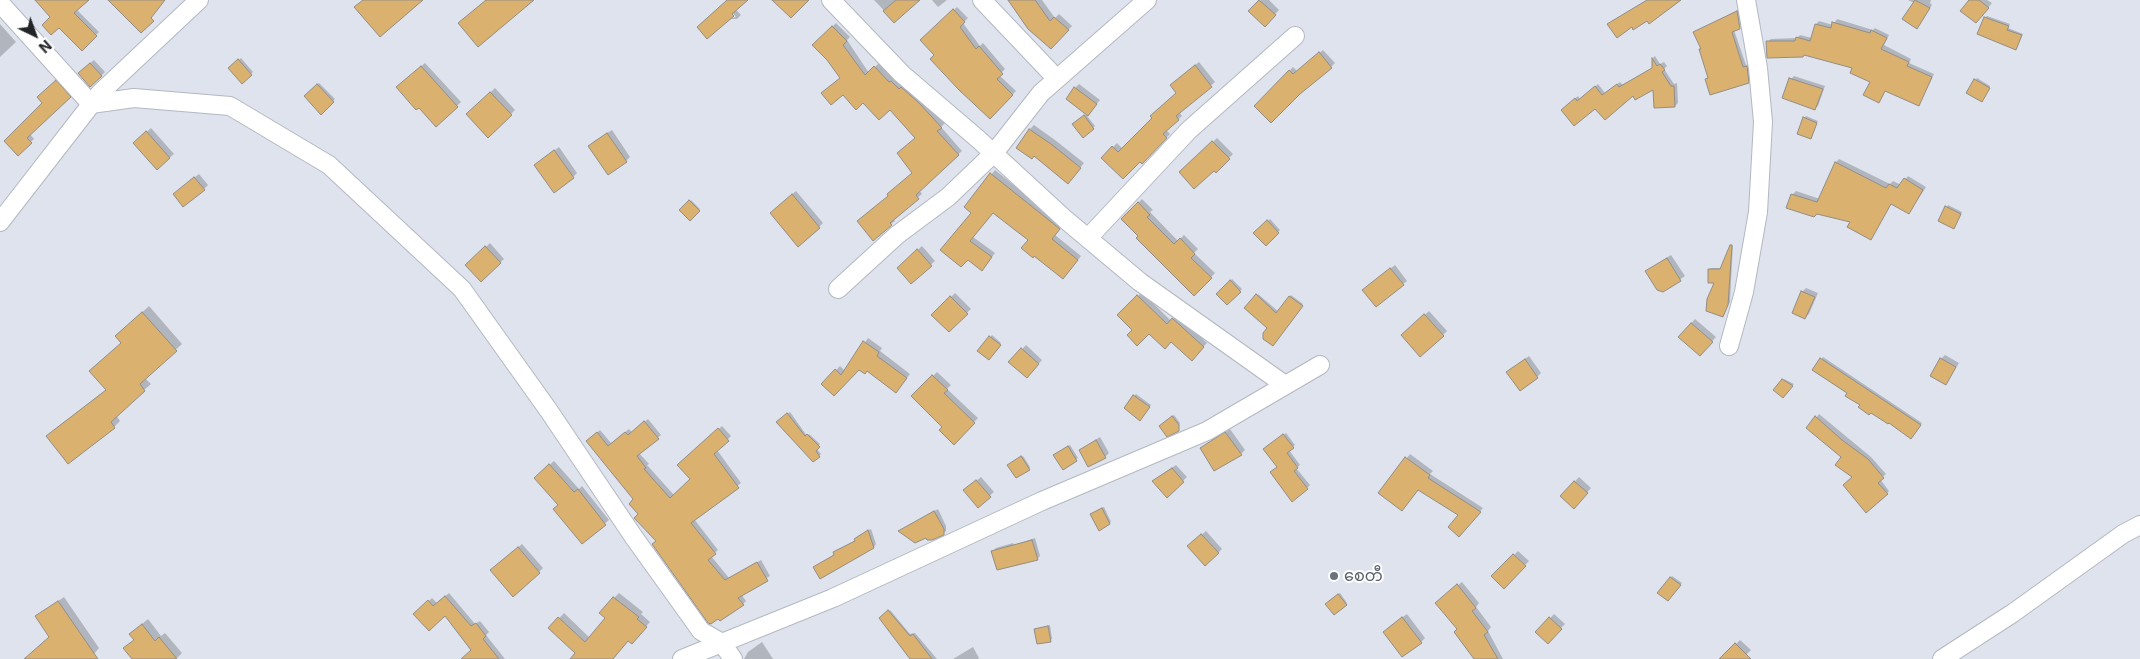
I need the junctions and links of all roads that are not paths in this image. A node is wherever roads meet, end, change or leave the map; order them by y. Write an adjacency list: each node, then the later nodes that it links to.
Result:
1 (199, 0): 9 (street)
2 (831, 0): 10 (street)
3 (982, 0): 8 (street)
4 (1147, 0): 8 (street)
5 (1746, 0): 14 (street)
6 (1, 4): 9 (street)
7 (1295, 36): 12 (street)
8 (1058, 79): 10 (street)
9 (91, 104): 11 (street); 18 (street)
10 (994, 153): 12 (street); 13 (street)
11 (0, 222)
12 (1088, 238): 16 (street)
13 (838, 289)
14 (1729, 346)
15 (1320, 365): 16 (street)
16 (1285, 385): 18 (street)
17 (2140, 525): 21 (street)
18 (722, 643): 19 (street); 20 (street)
19 (682, 659)
20 (733, 659)
21 (1942, 659)

